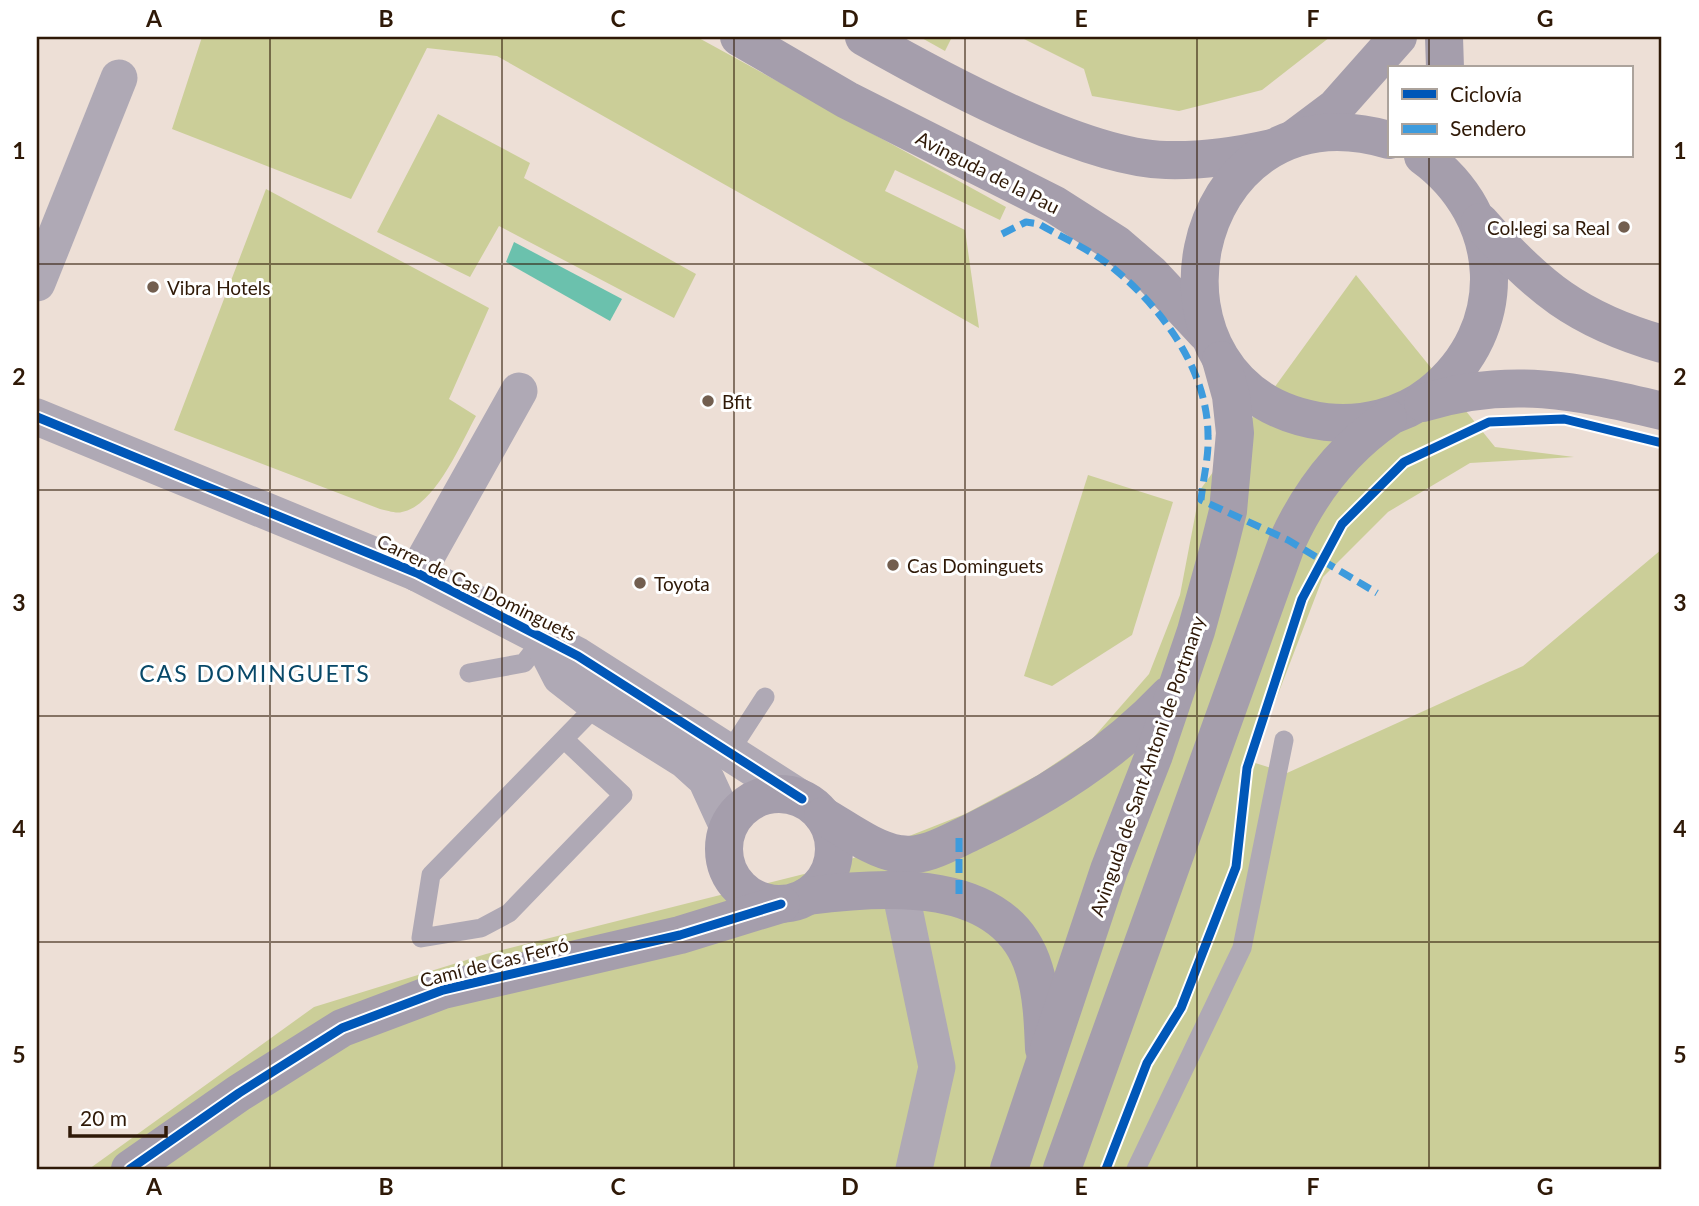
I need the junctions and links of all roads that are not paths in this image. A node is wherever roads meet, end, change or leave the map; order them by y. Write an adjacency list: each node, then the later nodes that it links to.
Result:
1 (738, 37): 14 (main road, Avinguda de la Pau)
2 (864, 37): 8 (main road)
3 (1398, 37): 8 (main road, Avinguda de Sant Antoni de Portmany)
4 (1444, 37): 5 (main road)
5 (1445, 66)
6 (119, 78): 12 (street)
7 (1388, 140): 8 (main road)
8 (1285, 144): 14 (main road, Avinguda de Sant Antoni de Portmany)
9 (1426, 158): 11 (main road)
10 (1460, 158): 11 (main road)
11 (1475, 214): 13 (main road); 17 (main road)
12 (37, 283)
13 (1662, 344)
14 (1216, 348): 17 (main road, Avinguda de la Pau); 22 (main road, Avinguda de Sant Antoni de Portmany)
15 (519, 391): 19 (street)
16 (1662, 411): 17 (main road)
17 (1400, 412): 38 (main road)
18 (37, 418): 19 (street, Carrer de Cas Dominguets)
19 (417, 573): 20 (street, Carrer de Cas Dominguets)
20 (542, 640): 21 (lane); 24 (street, Carrer de Cas Dominguets); 27 (street, Carrer de Cas Dominguets)
21 (469, 673)
22 (1176, 689): 28 (main road); 34 (main road, Avinguda de Sant Antoni de Portmany)
23 (765, 697): 27 (lane)
24 (597, 705): 25 (lane); 29 (street, Carrer de Cas Dominguets)
25 (565, 740): 25 (lane)
26 (1284, 740): 39 (lane)
27 (730, 751): 28 (street, Carrer de Cas Dominguets)
28 (812, 808): 29 (main road); 32 (main road)
29 (728, 827): 30 (main road)
30 (726, 865): 32 (main road); 33 (main road)
31 (900, 890): 32 (main road); 34 (main road); 36 (street)
32 (795, 900): 33 (main road, Camí de Cas Ferró)
33 (680, 934): 35 (main road, Camí de Cas Ferró)
34 (1045, 1065): 37 (main road, Avinguda de Sant Antoni de Portmany)
35 (130, 1169)
36 (914, 1169)
37 (1009, 1169)
38 (1062, 1169)
39 (1136, 1169)

